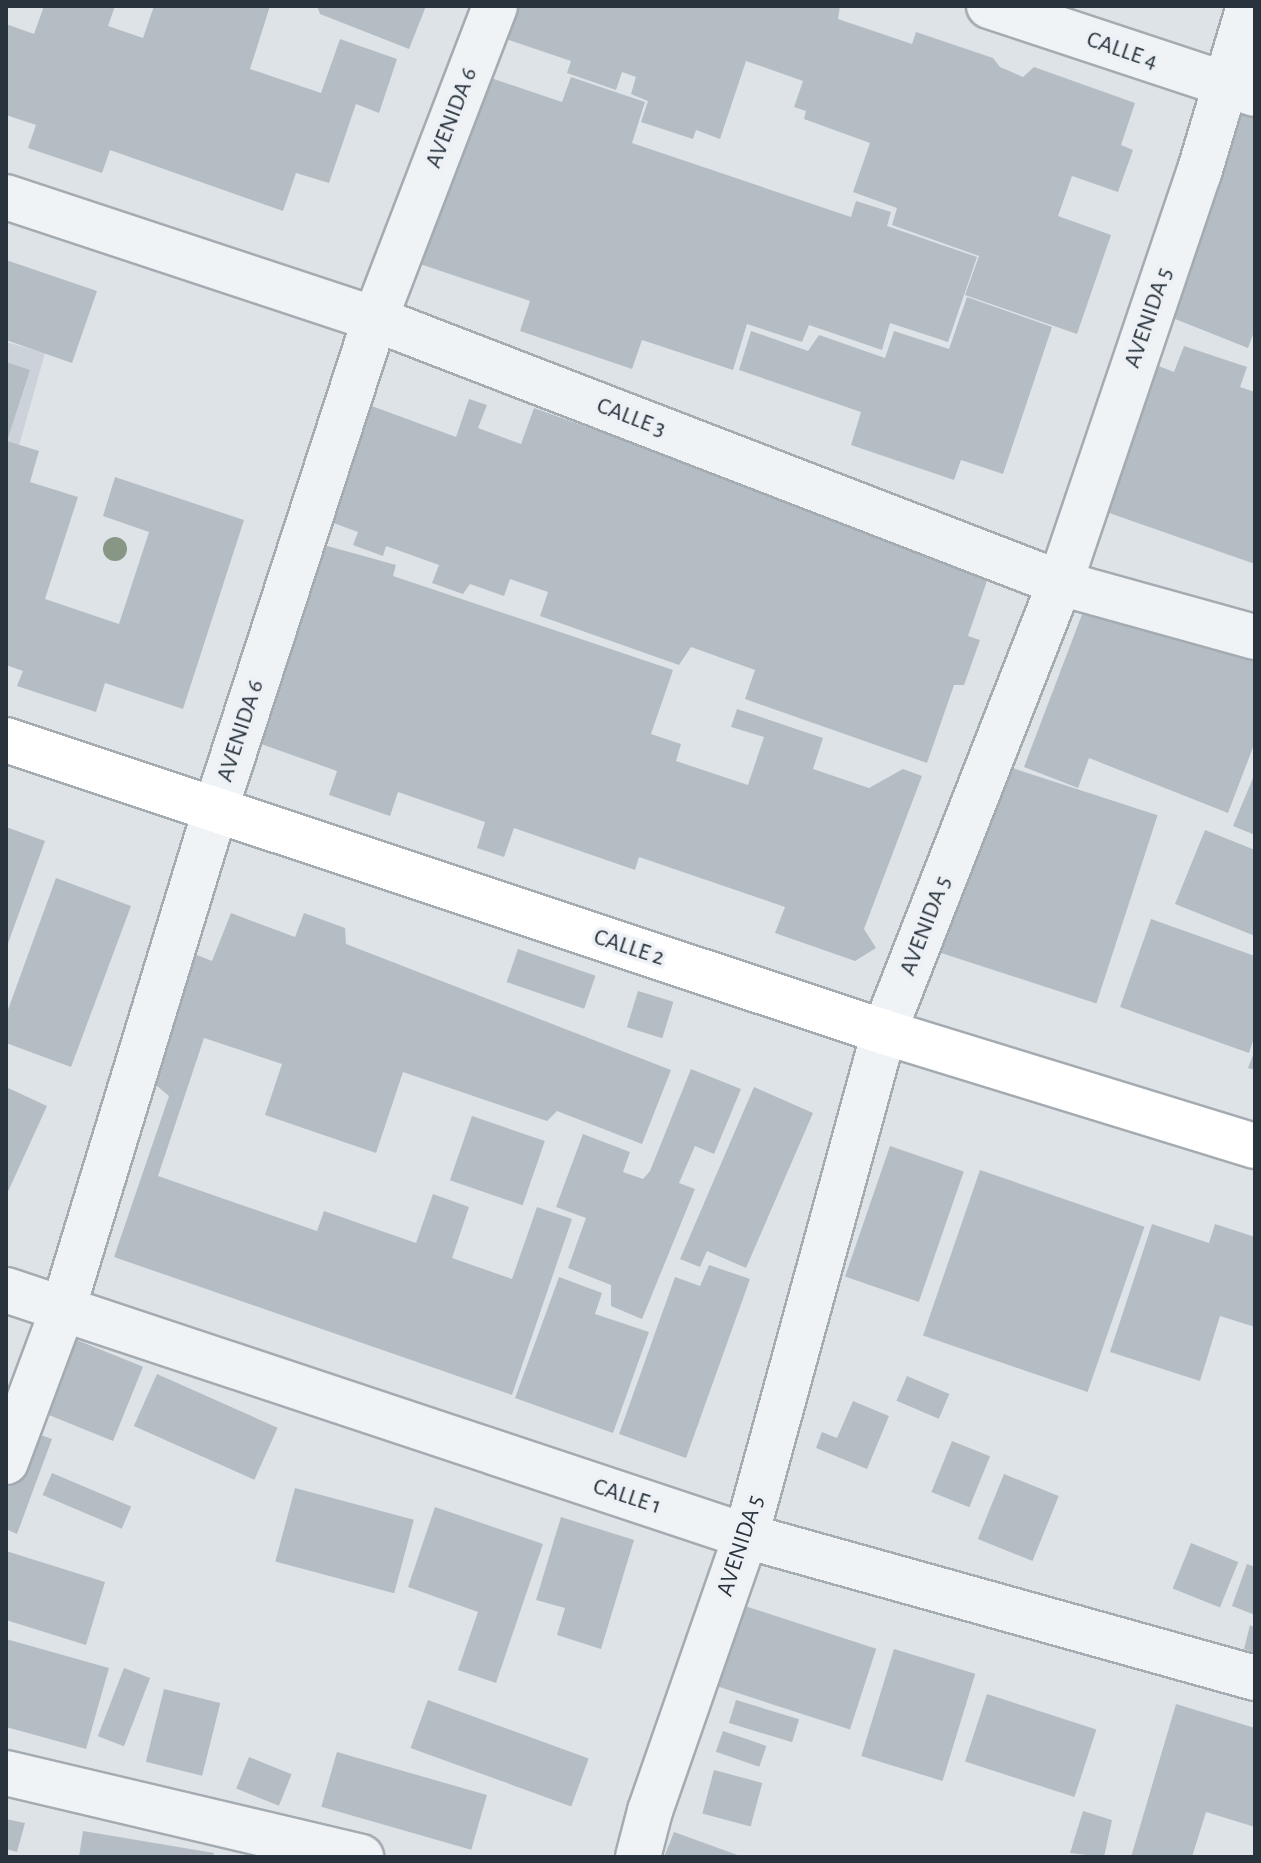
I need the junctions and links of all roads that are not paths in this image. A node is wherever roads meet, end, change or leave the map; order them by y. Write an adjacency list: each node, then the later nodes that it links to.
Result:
1 (495, 6): 6 (street, AVENIDA 6)
2 (989, 6): 4 (street, CALLE 4)
3 (1249, 6): 4 (street, AVENIDA 5)
4 (1240, 90): 7 (street, AVENIDA 5)
5 (6, 197): 6 (street, CALLE 3)
6 (375, 319): 7 (street, CALLE 3); 10 (street, AVENIDA 6)
7 (1060, 583): 8 (street, CALLE 3); 11 (street, AVENIDA 5)
8 (1255, 637)
9 (6, 740): 10 (main road, CALLE 2)
10 (215, 811): 11 (main road, CALLE 2); 14 (street, AVENIDA 6)
11 (884, 1032): 12 (main road, CALLE 2); 16 (street, AVENIDA 5)
12 (1255, 1146)
13 (6, 1290): 14 (street, CALLE 1)
14 (63, 1309): 15 (street, AVENIDA 6); 16 (street, CALLE 1)
15 (6, 1462)
16 (746, 1536): 17 (street, CALLE 1); 20 (street, AVENIDA 5)
17 (1255, 1678)
18 (6, 1773): 19 (street)
19 (361, 1857)
20 (638, 1857)

